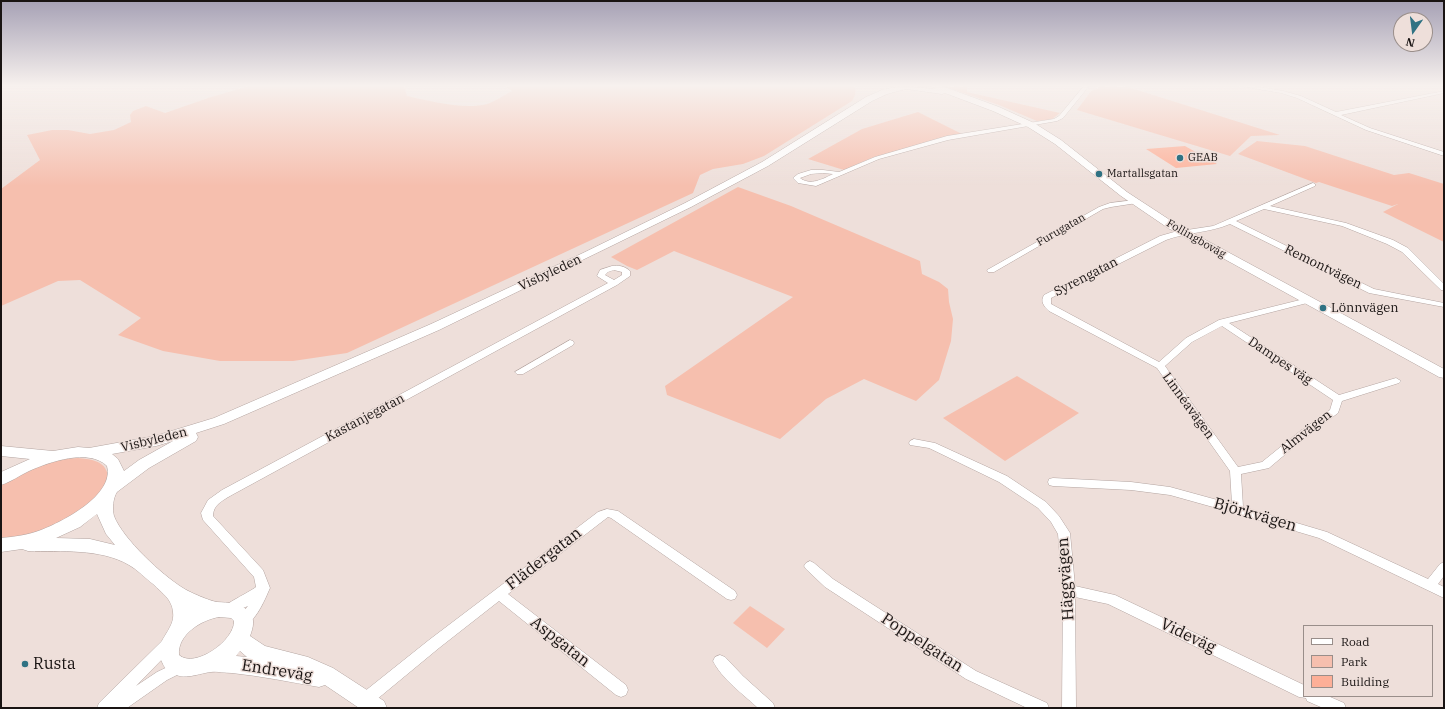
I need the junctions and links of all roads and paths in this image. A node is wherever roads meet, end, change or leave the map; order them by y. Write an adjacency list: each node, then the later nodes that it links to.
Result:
1 (838, 119): 25 (main road, Visbyleden)
2 (1018, 119): 5 (main road, Follingboväg)
3 (1056, 119): 5 (street)
4 (1346, 119): 6 (street)
5 (1031, 125): 7 (street); 9 (main road, Follingboväg)
6 (1444, 154)
7 (840, 174): 7 (street)
8 (1312, 185): 10 (street)
9 (1135, 202): 12 (main road, Follingboväg); 13 (street, Furugatan)
10 (1265, 207): 11 (street); 15 (street)
11 (1230, 222): 12 (street); 17 (street, Remontvägen)
12 (1184, 233): 16 (main road, Follingboväg); 20 (street, Syrengatan)
13 (991, 270)
14 (614, 283): 40 (street, Kastanjegatan)
15 (1444, 288)
16 (1308, 300): 18 (street, Linnéavägen); 22 (main road, Follingboväg)
17 (1444, 305)
18 (1222, 322): 20 (street, Linnéavägen); 24 (street, Dampes väg)
19 (570, 343): 21 (street)
20 (1160, 366): 30 (street, Linnéavägen)
21 (520, 372)
22 (1444, 374)
23 (1396, 381): 24 (street, Almvägen)
24 (1338, 400): 30 (street, Almvägen)
25 (219, 421): 28 (main road, Visbyleden); 33 (main road, Visbyleden)
26 (914, 443): 41 (street, Häggvägen)
27 (1, 451): 29 (main road)
28 (88, 453): 29 (main road); 33 (main road)
29 (60, 455): 31 (main road)
30 (1235, 471): 34 (street)
31 (1, 479)
32 (1053, 482): 34 (street, Björkvägen)
33 (108, 493): 35 (main road, Visbyleden); 36 (main road)
34 (1238, 510): 39 (street, Björkvägen)
35 (7, 544): 36 (main road)
36 (136, 560): 43 (main road)
37 (810, 566): 60 (street, Poppelgatan)
38 (1444, 567): 39 (street)
39 (1430, 586): 42 (street, Björkvägen)
40 (264, 588): 46 (street); 47 (street)
41 (1069, 590): 54 (street, Videväg); 61 (street, Häggvägen)
42 (1444, 593)
43 (177, 594): 46 (main road); 48 (main road)
44 (499, 594): 45 (street, Flädergatan); 53 (street, Aspgatan); 56 (street, Flädergatan)
45 (731, 595)
46 (223, 610): 47 (main road); 48 (main road)
47 (241, 630): 50 (main road); 52 (main road, Endreväg)
48 (176, 635): 51 (main road); 57 (street)
49 (720, 662): 59 (street)
50 (211, 663): 51 (main road); 52 (main road, Endreväg)
51 (180, 667): 58 (street)
52 (342, 685): 56 (main road, Endreväg)
53 (621, 690)
54 (1303, 692)
55 (1314, 697): 62 (street)
56 (371, 704)
57 (104, 708)
58 (115, 708)
59 (768, 708)
60 (1042, 708)
61 (1069, 708)
62 (1339, 708)

